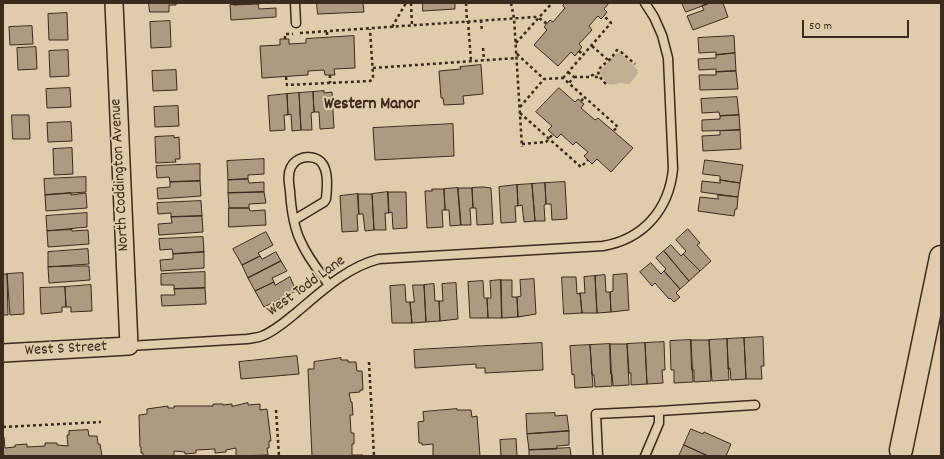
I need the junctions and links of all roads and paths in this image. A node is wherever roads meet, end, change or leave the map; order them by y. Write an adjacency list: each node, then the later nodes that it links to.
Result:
1 (114, 3): 57 (street, North Coddington Avenue)
2 (295, 3): 14 (lane)
3 (406, 3): 17 (path)
4 (411, 3): 16 (path)
5 (466, 3): 13 (path)
6 (511, 3): 10 (path)
7 (552, 3): 11 (path)
8 (646, 3): 55 (lane, West Todd Lane)
9 (604, 16): 24 (path)
10 (514, 18): 11 (path); 12 (path); 23 (path)
11 (539, 18): 15 (path); 23 (path)
12 (482, 20): 13 (path); 20 (path)
13 (468, 22): 16 (path); 32 (path)
14 (296, 23)
15 (547, 24)
16 (412, 26): 17 (path)
17 (392, 28): 18 (path)
18 (370, 29): 19 (path); 34 (path)
19 (327, 32): 21 (path); 22 (path)
20 (482, 32)
21 (328, 38)
22 (285, 39)
23 (516, 43): 27 (path)
24 (592, 46): 28 (path); 31 (path)
25 (483, 48): 30 (path)
26 (579, 51): 28 (path)
27 (516, 53): 29 (path); 41 (path)
28 (583, 55): 35 (path)
29 (517, 58): 30 (path); 47 (path)
30 (484, 60): 32 (path)
31 (608, 60): 33 (path); 39 (path)
32 (471, 61): 34 (path)
33 (635, 64)
34 (373, 68): 42 (path)
35 (568, 72): 38 (path); 40 (path)
36 (330, 75): 42 (path)
37 (286, 76): 42 (path)
38 (574, 77): 39 (path); 43 (path)
39 (599, 77): 44 (path)
40 (563, 78): 41 (path); 43 (path)
41 (544, 79): 47 (path)
42 (330, 83)
43 (569, 83): 45 (path)
44 (606, 84)
45 (585, 97): 46 (path); 49 (path)
46 (581, 101)
47 (520, 107): 48 (path)
48 (520, 113): 51 (path); 51 (path)
49 (613, 131)
50 (553, 134): 51 (path)
51 (549, 138): 52 (path)
52 (588, 160)
53 (294, 220): 53 (lane); 55 (lane)
54 (941, 257): 65 (highway)
55 (329, 285): 57 (lane, West Todd Lane)
56 (941, 301): 65 (highway)
57 (129, 346): 58 (street, West S Street)
58 (3, 353)
59 (369, 362): 67 (path)
60 (755, 405): 62 (lane)
61 (276, 410): 66 (path)
62 (659, 411): 68 (lane); 69 (lane)
63 (101, 422): 64 (path)
64 (3, 427)
65 (900, 453)
66 (279, 456)
67 (374, 456)
68 (598, 456)
69 (645, 456)

